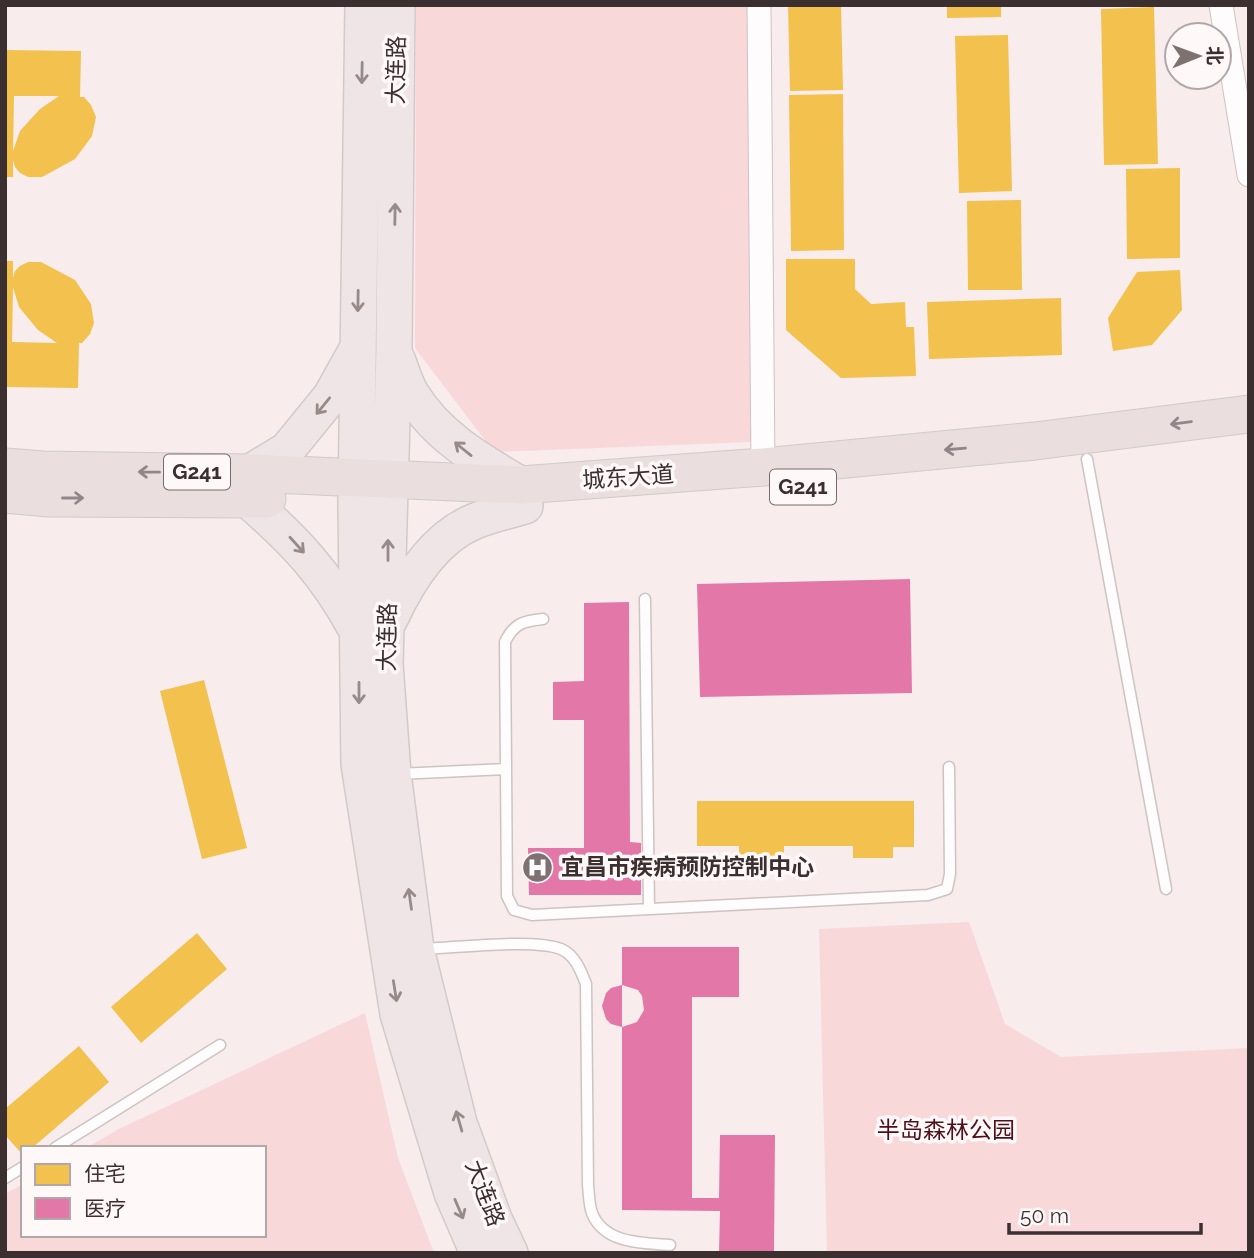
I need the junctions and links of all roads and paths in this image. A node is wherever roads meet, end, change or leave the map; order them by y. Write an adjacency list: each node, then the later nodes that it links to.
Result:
1 (363, 5): 6 (main road, 大连路, one-way to 6)
2 (397, 5): 7 (main road, 大连路, one-way to 2)
3 (759, 5): 12 (street)
4 (1222, 5): 5 (street)
5 (1249, 175)
6 (357, 348): 13 (main road, one-way to 13); 14 (main road, 大连路)
7 (394, 350): 14 (main road, 大连路); 16 (main road, one-way to 7)
8 (1249, 414): 12 (highway, 城东大道 / G241, one-way to 12)
9 (1249, 439): 10 (highway, 城东大道 / G241)
10 (1087, 459): 16 (highway, 城东大道 / G241); 23 (lane)
11 (5, 467): 13 (highway, 城东大道 / G241, one-way to 11)
12 (763, 467): 16 (highway, 城东大道 / G241)
13 (248, 486): 14 (highway, 城东大道 / G241); 15 (highway, 城东大道 / G241, one-way to 13); 19 (main road, one-way to 19)
14 (373, 490): 16 (highway, 城东大道 / G241); 19 (main road, 大连路)
15 (5, 494)
16 (523, 496): 19 (main road)
17 (645, 599): 24 (lane)
18 (543, 620): 21 (lane)
19 (374, 629): 22 (main road, 大连路)
20 (949, 767): 24 (lane)
21 (506, 769): 22 (lane); 24 (lane)
22 (377, 775): 25 (main road, 大连路)
23 (1166, 889)
24 (649, 909)
25 (402, 950): 30 (lane); 31 (main road, 大连路, one-way to 31); 32 (main road, 大连路, one-way to 25)
26 (220, 1045): 27 (lane)
27 (58, 1146)
28 (21, 1168): 29 (lane)
29 (5, 1178)
30 (670, 1245)
31 (478, 1253)
32 (510, 1253)

